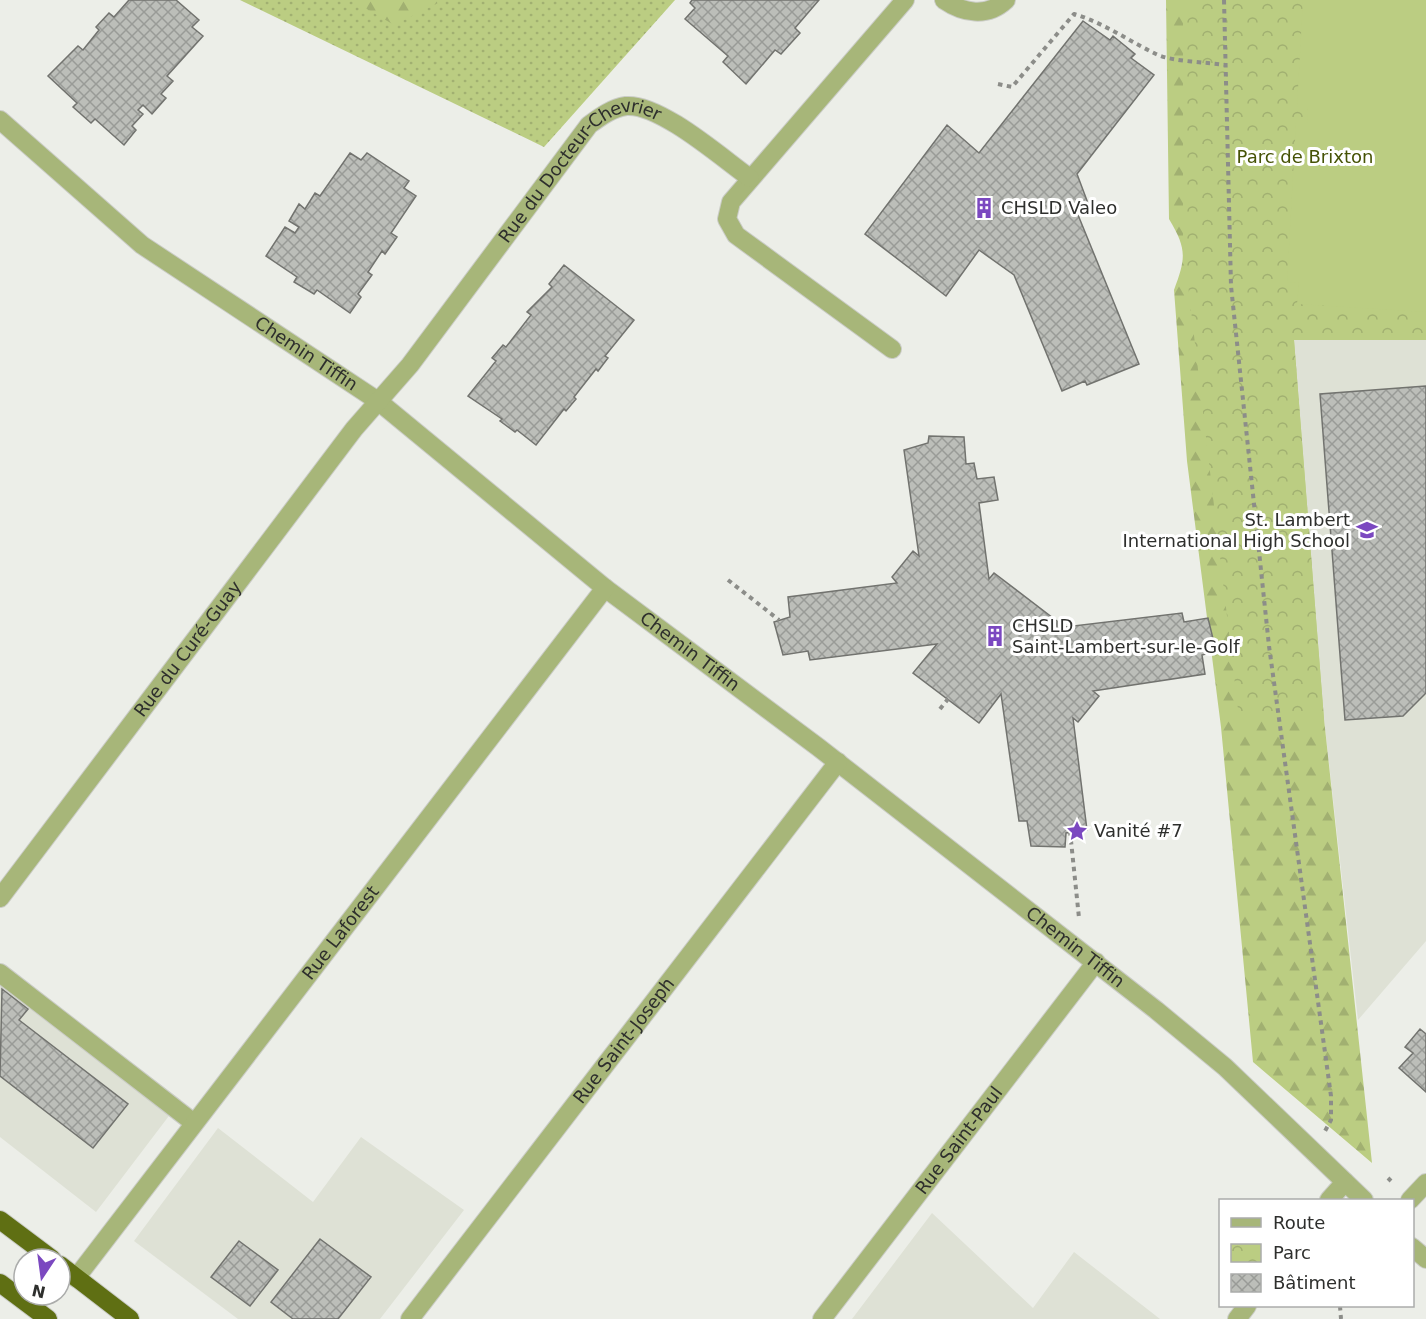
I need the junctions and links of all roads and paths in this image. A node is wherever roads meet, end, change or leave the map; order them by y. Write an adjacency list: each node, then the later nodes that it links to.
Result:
1 (906, 0): 8 (street)
2 (944, 0): 3 (street)
3 (1006, 0)
4 (1224, 0): 5 (path)
5 (1225, 65): 6 (path); 23 (path)
6 (998, 84)
7 (0, 120): 10 (street, Chemin Tiffin)
8 (750, 178): 9 (street); 10 (street, Rue du Docteur-Chevrier)
9 (892, 349)
10 (378, 400): 12 (street, Chemin Tiffin); 18 (street, Rue du Curé-Guay)
11 (728, 580): 13 (path)
12 (605, 588): 16 (street, Chemin Tiffin); 22 (street, Rue Laforest)
13 (779, 620)
14 (948, 699): 15 (path)
15 (940, 709)
16 (837, 762): 20 (street, Chemin Tiffin); 38 (street, Rue Saint-Joseph)
17 (1070, 831): 19 (path)
18 (0, 898)
19 (1079, 918)
20 (1096, 962): 24 (street, Chemin Tiffin); 39 (street, Rue Saint-Paul)
21 (0, 973): 22 (street)
22 (194, 1123): 34 (street, Rue Laforest)
23 (1327, 1129)
24 (1345, 1182): 26 (street); 27 (street, Chemin Tiffin)
25 (1426, 1183): 28 (street)
26 (1330, 1199)
27 (1363, 1199)
28 (1411, 1199)
29 (0, 1220): 30 (highway)
30 (36, 1247)
31 (1414, 1248): 32 (street)
32 (1426, 1259)
33 (72, 1275): 34 (highway)
34 (76, 1278): 37 (highway)
35 (0, 1283): 36 (highway)
36 (48, 1319)
37 (130, 1319)
38 (410, 1319)
39 (822, 1319)

